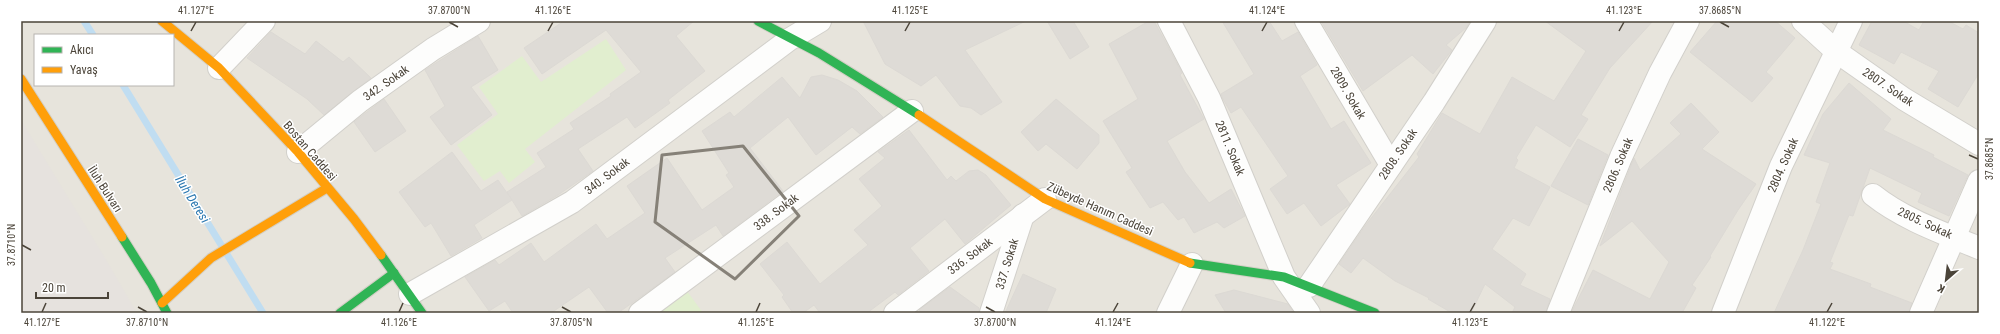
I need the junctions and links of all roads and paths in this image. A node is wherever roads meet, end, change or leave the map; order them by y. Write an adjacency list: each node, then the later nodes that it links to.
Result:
1 (162, 21): 14 (street, Bostan Caddesi)
2 (264, 21): 14 (street)
3 (478, 21): 18 (street, 342. Sokak)
4 (758, 21): 12 (street, Zübeyde Hanım Caddesi)
5 (820, 21): 12 (street, 340. Sokak)
6 (1169, 21): 29 (street, 2811. Sokak)
7 (1306, 21): 19 (street, 2809. Sokak)
8 (1485, 21): 19 (street, 2808. Sokak)
9 (1688, 21): 42 (street, 2806. Sokak)
10 (1803, 21): 13 (street, 2807. Sokak)
11 (1851, 21): 13 (street, 2804. Sokak)
12 (790, 39): 16 (street, Zübeyde Hanım Caddesi); 31 (street, 340. Sokak)
13 (1836, 52): 17 (street, 2807. Sokak); 43 (street, 2804. Sokak)
14 (219, 68): 18 (street, Bostan Caddesi)
15 (21, 79): 32 (street, İluh Bulvarı)
16 (912, 111): 23 (street, Zübeyde Hanım Caddesi); 36 (street, 338. Sokak)
17 (1979, 144)
18 (298, 152): 21 (street, Bostan Caddesi)
19 (1390, 165): 30 (street, 2808. Sokak)
20 (1979, 182): 25 (street)
21 (327, 188): 28 (street, Bostan Caddesi); 32 (street)
22 (1874, 195): 25 (street, 2805. Sokak)
23 (1045, 199): 24 (street, 336. Sokak); 27 (street, Zübeyde Hanım Caddesi)
24 (1023, 215): 37 (street, 336. Sokak); 38 (street, 337. Sokak)
25 (1953, 237): 26 (street, 2805. Sokak); 44 (street)
26 (1979, 248)
27 (1192, 264): 29 (street, Zübeyde Hanım Caddesi); 39 (street)
28 (394, 273): 31 (street, Bostan Caddesi); 34 (street)
29 (1284, 277): 30 (street, Zübeyde Hanım Caddesi); 40 (street, 2811. Sokak)
30 (1310, 286): 41 (street, Zübeyde Hanım Caddesi)
31 (410, 294): 35 (street, Bostan Caddesi)
32 (162, 303): 33 (street, İluh Bulvarı)
33 (167, 313)
34 (340, 313)
35 (422, 313)
36 (640, 313)
37 (895, 313)
38 (991, 313)
39 (1168, 313)
40 (1309, 313)
41 (1375, 313)
42 (1558, 313)
43 (1723, 313)
44 (1922, 313)

